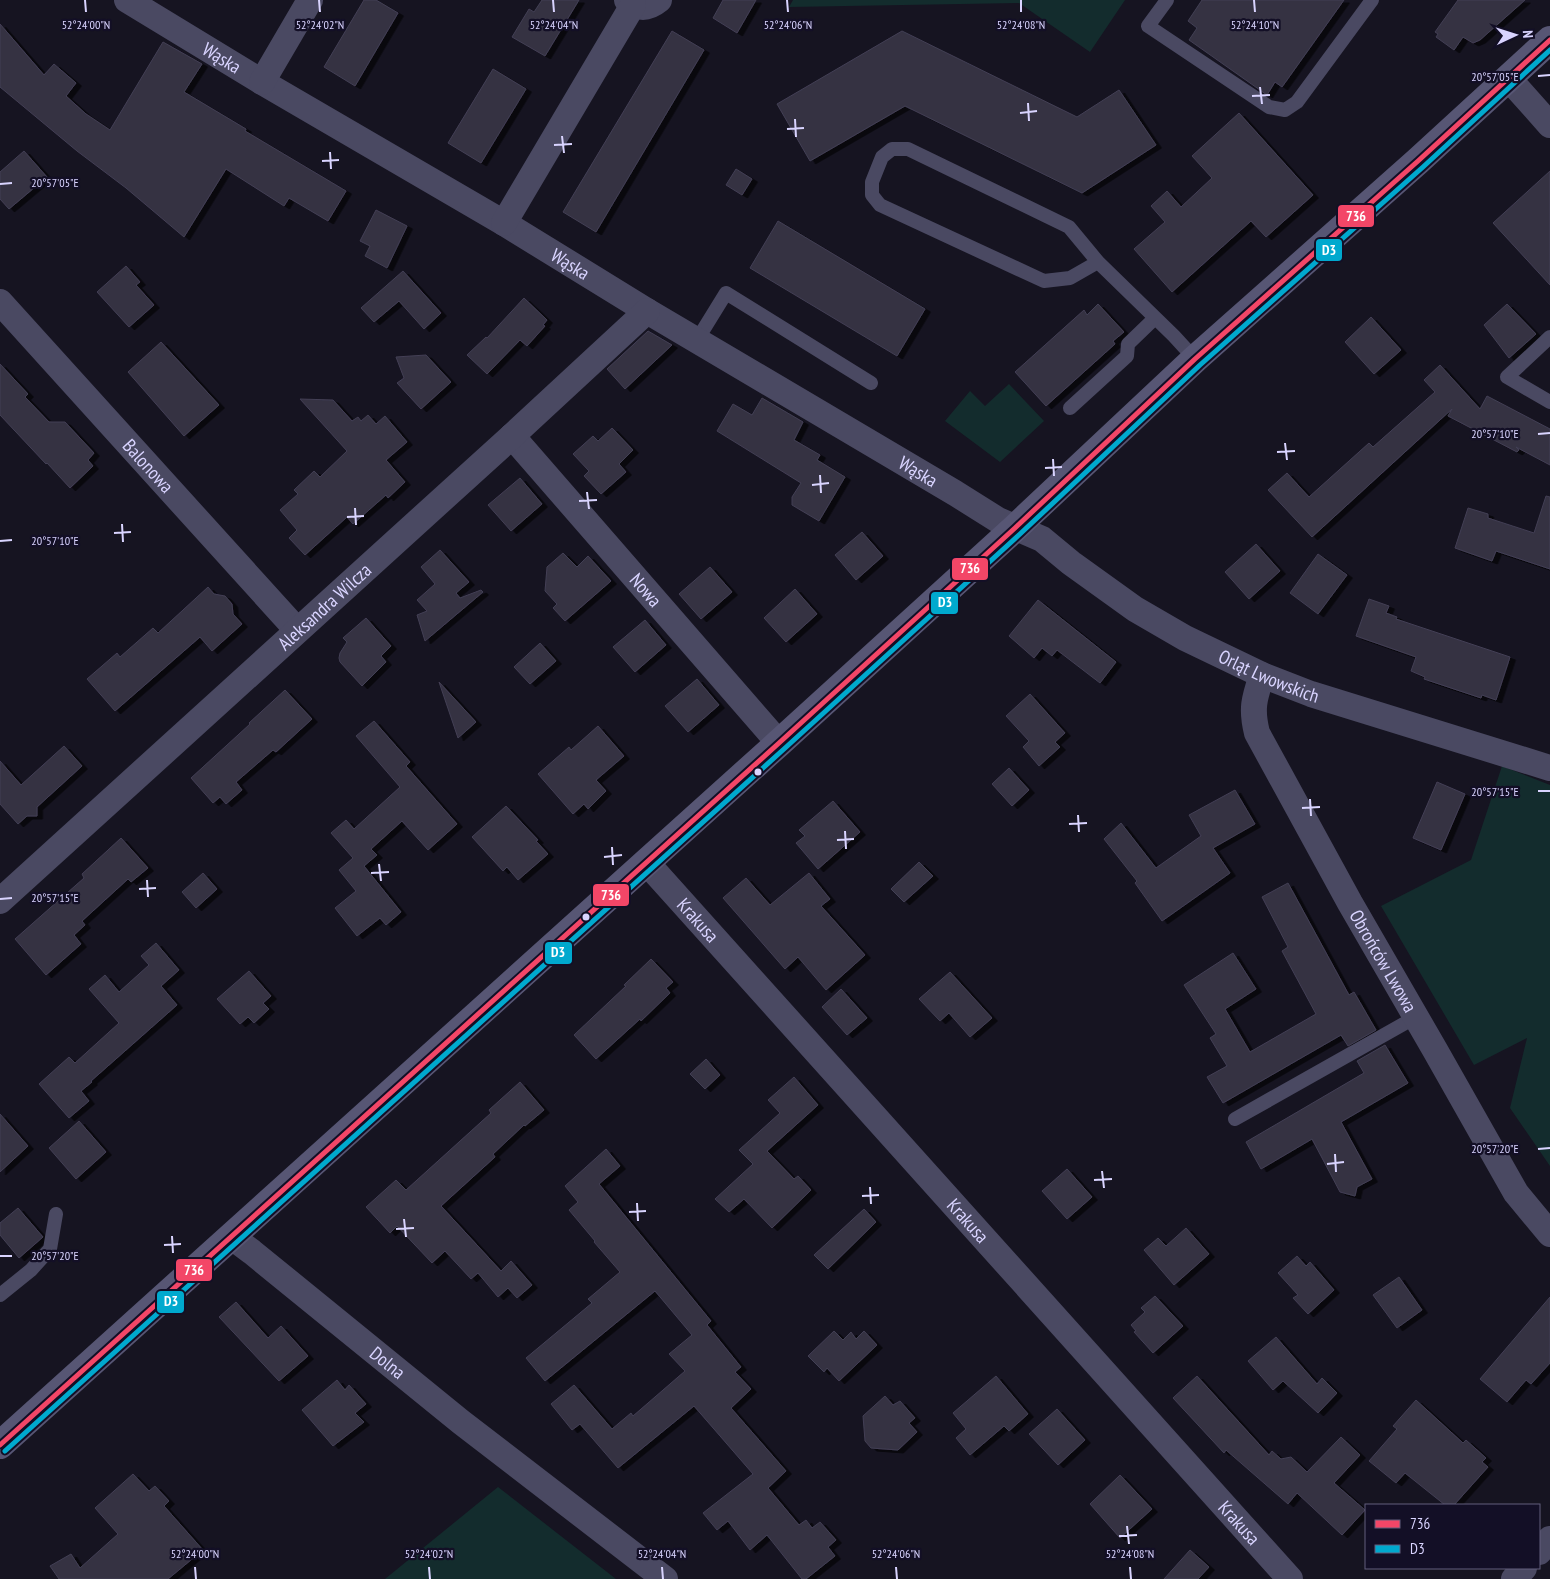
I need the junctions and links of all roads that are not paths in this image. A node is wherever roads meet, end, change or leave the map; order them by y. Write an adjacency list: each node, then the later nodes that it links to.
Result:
1 (127, 0): 9 (street, Wąska)
2 (310, 0): 9 (street)
3 (659, 0): 6 (street)
4 (1167, 0): 5 (lane)
5 (1372, 0)
6 (630, 3): 11 (street)
7 (1550, 40): 8 (main road)
8 (1509, 79): 10 (street); 18 (main road)
9 (262, 82): 11 (street, Wąska)
10 (1550, 125)
11 (504, 223): 14 (street, Wąska)
12 (1098, 262): 12 (lane); 15 (lane)
13 (0, 302): 24 (street, Balonowa)
14 (647, 311): 17 (street, Wąska); 22 (street, Aleksandra Wilcza)
15 (1156, 318): 18 (lane); 21 (lane)
16 (1550, 337): 20 (lane)
17 (697, 340): 19 (lane); 23 (street, Wąska)
18 (1195, 359): 23 (main road)
19 (871, 383)
20 (1550, 402)
21 (1070, 408)
22 (512, 436): 24 (street, Aleksandra Wilcza); 26 (street, Nowa)
23 (1015, 528): 25 (street, Orląt Lwowskich); 26 (main road)
24 (297, 630): 29 (street, Aleksandra Wilcza)
25 (1262, 675): 27 (street, Orląt Lwowskich); 30 (street, Obrońców Lwowa)
26 (780, 743): 28 (main road)
27 (1550, 768)
28 (646, 862): 34 (main road); 41 (street, Krakusa)
29 (0, 901)
30 (1416, 1016): 31 (lane); 33 (street, Obrońców Lwowa)
31 (1235, 1119)
32 (56, 1214): 35 (lane)
33 (1550, 1234)
34 (232, 1237): 36 (main road); 40 (street, Dolna)
35 (0, 1295)
36 (0, 1445)
37 (1550, 1539): 38 (street)
38 (1540, 1551)
39 (1523, 1569): 42 (street)
40 (665, 1579)
41 (1290, 1579)
42 (1514, 1579)

